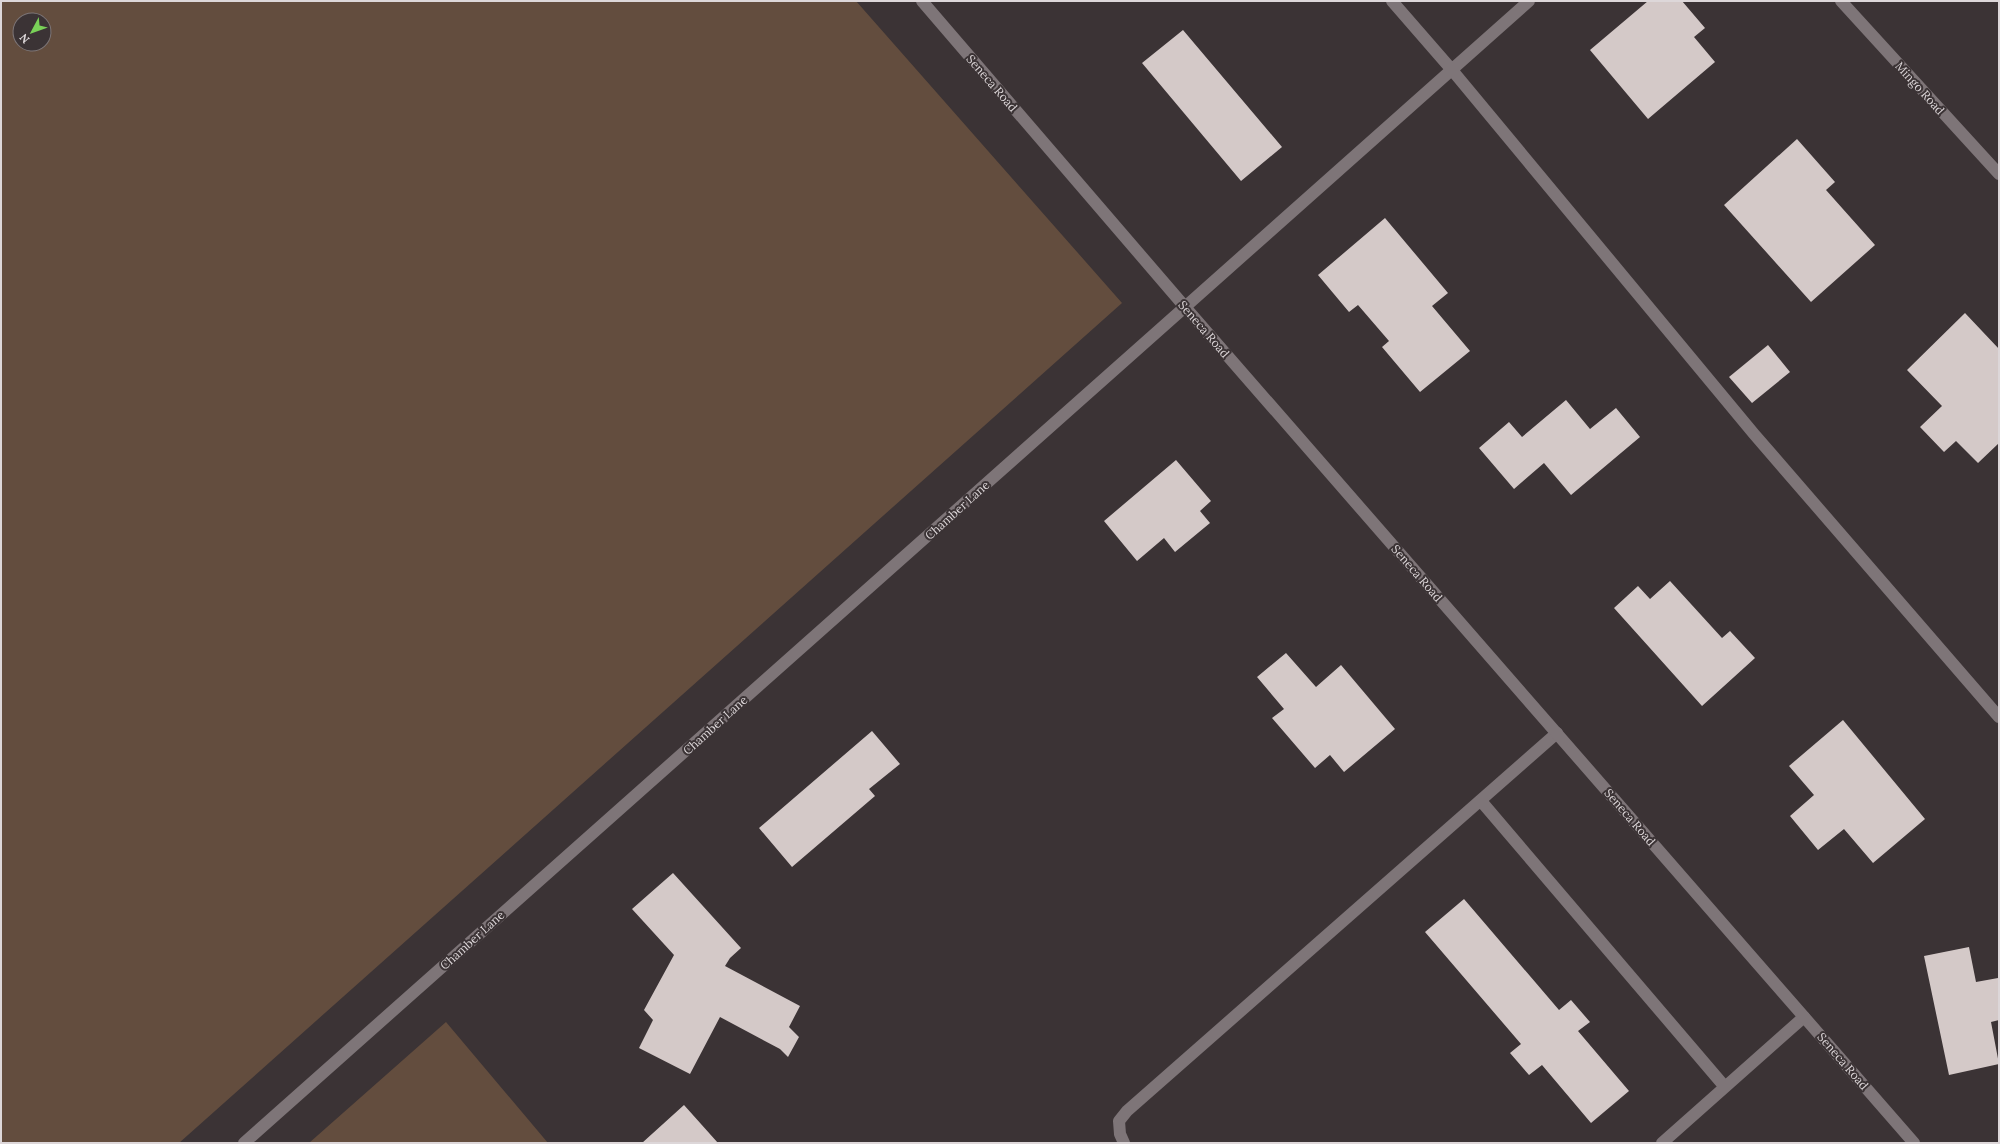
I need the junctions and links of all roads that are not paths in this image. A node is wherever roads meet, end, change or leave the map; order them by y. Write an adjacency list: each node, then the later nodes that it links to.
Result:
1 (922, 1): 7 (street, Seneca Road)
2 (1392, 1): 5 (street)
3 (1528, 1): 5 (street, Chamber Lane)
4 (1842, 1): 6 (street, Mingo Road)
5 (1452, 70): 7 (street, Chamber Lane); 8 (street)
6 (1999, 174)
7 (1185, 307): 9 (street, Seneca Road); 13 (street, Chamber Lane)
8 (1999, 717)
9 (1557, 733): 10 (street); 11 (street, Seneca Road)
10 (1481, 801): 12 (street); 14 (street)
11 (1804, 1017): 12 (street); 16 (street, Seneca Road)
12 (1726, 1087): 15 (street)
13 (244, 1143)
14 (1124, 1143)
15 (1662, 1143)
16 (1914, 1143)

